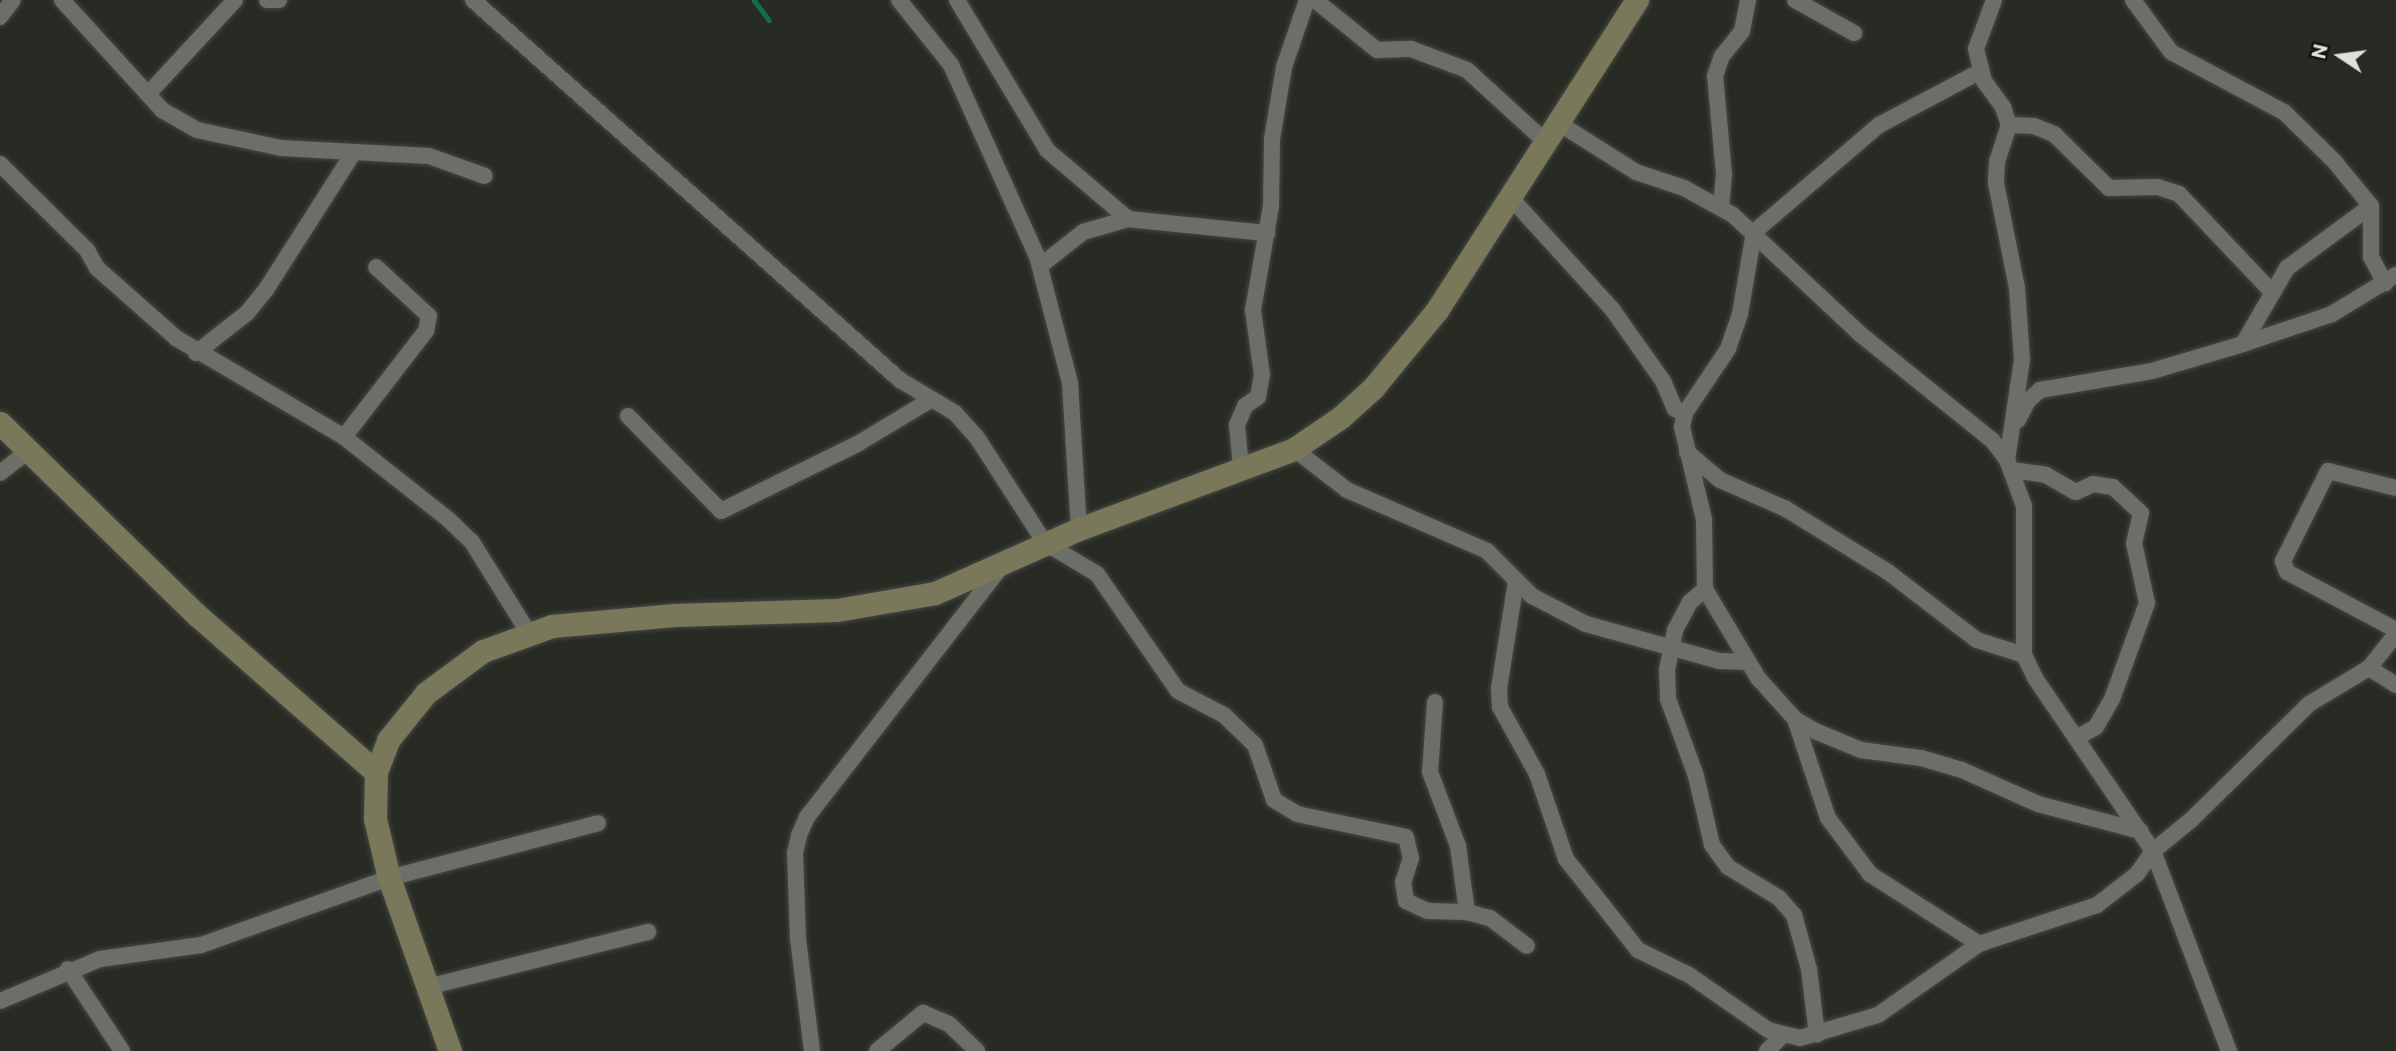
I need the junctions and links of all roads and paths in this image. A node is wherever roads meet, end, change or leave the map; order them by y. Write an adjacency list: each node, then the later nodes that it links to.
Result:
1 (13, 0): 16 (street)
2 (62, 0): 19 (street)
3 (235, 0): 19 (street)
4 (267, 0): 5 (street)
5 (279, 0)
6 (473, 0): 37 (street)
7 (899, 0): 31 (street)
8 (957, 0): 28 (street)
9 (1307, 0): 30 (street)
10 (1315, 0): 21 (street)
11 (1637, 0): 21 (street)
12 (1748, 0): 27 (street)
13 (1795, 0): 17 (street)
14 (1994, 0): 18 (street)
15 (2133, 0): 26 (street)
16 (0, 17)
17 (1854, 33)
18 (1981, 71): 20 (street); 29 (street)
19 (148, 94): 22 (street)
20 (2009, 125): 34 (street); 42 (street)
21 (1553, 134): 25 (street); 27 (street)
22 (352, 155): 24 (street); 36 (street)
23 (0, 164): 36 (street)
24 (485, 176)
25 (1511, 198): 38 (street); 43 (street)
26 (2371, 206): 33 (street); 34 (street)
27 (1721, 208): 29 (street)
28 (1128, 219): 30 (street); 31 (street)
29 (1754, 232): 38 (street); 46 (street)
30 (1267, 233): 47 (street)
31 (1040, 266): 50 (street)
32 (376, 267): 41 (street)
33 (2390, 279): 35 (street)
34 (2270, 290): 35 (street)
35 (2243, 344): 42 (street)
36 (196, 353): 41 (street)
37 (932, 399): 39 (street); 51 (street)
38 (1685, 413): 44 (street)
39 (628, 416)
40 (0, 423): 45 (street)
41 (344, 438): 55 (street)
42 (2010, 442): 46 (street)
43 (1294, 449): 47 (street); 53 (street)
44 (1685, 450): 54 (street); 58 (street)
45 (27, 451): 48 (street); 65 (street)
46 (2010, 465): 58 (street); 64 (street)
47 (1241, 468): 50 (street)
48 (0, 473)
49 (2396, 488): 56 (street)
50 (1079, 529): 51 (street)
51 (1045, 543): 52 (street); 70 (street)
52 (1007, 559): 55 (street); 82 (street)
53 (1517, 581): 57 (street); 78 (street)
54 (1705, 589): 57 (street); 59 (street)
55 (528, 632): 65 (street)
56 (2396, 632): 60 (street)
57 (1670, 648): 59 (street); 77 (street)
58 (2024, 655): 64 (street)
59 (1748, 662): 63 (street)
60 (2369, 668): 61 (street); 68 (street)
61 (2396, 685)
62 (1435, 702): 70 (street)
63 (1795, 719): 67 (street); 72 (street)
64 (2078, 737): 67 (street)
65 (376, 772): 69 (street)
66 (598, 822): 69 (street)
67 (2141, 831): 68 (street)
68 (2153, 851): 72 (street); 86 (street)
69 (389, 878): 74 (street); 75 (street)
70 (1467, 912): 73 (street)
71 (648, 932): 75 (street)
72 (1979, 944): 77 (street)
73 (1527, 946)
74 (68, 968): 76 (street); 80 (street)
75 (427, 987): 81 (street)
76 (0, 1002)
77 (1817, 1035): 79 (street)
78 (1782, 1036): 79 (street); 85 (street)
79 (1805, 1045)
80 (122, 1051)
81 (450, 1051)
82 (812, 1051)
83 (877, 1051): 84 (street)
84 (977, 1051)
85 (1767, 1051)
86 (2229, 1051)

